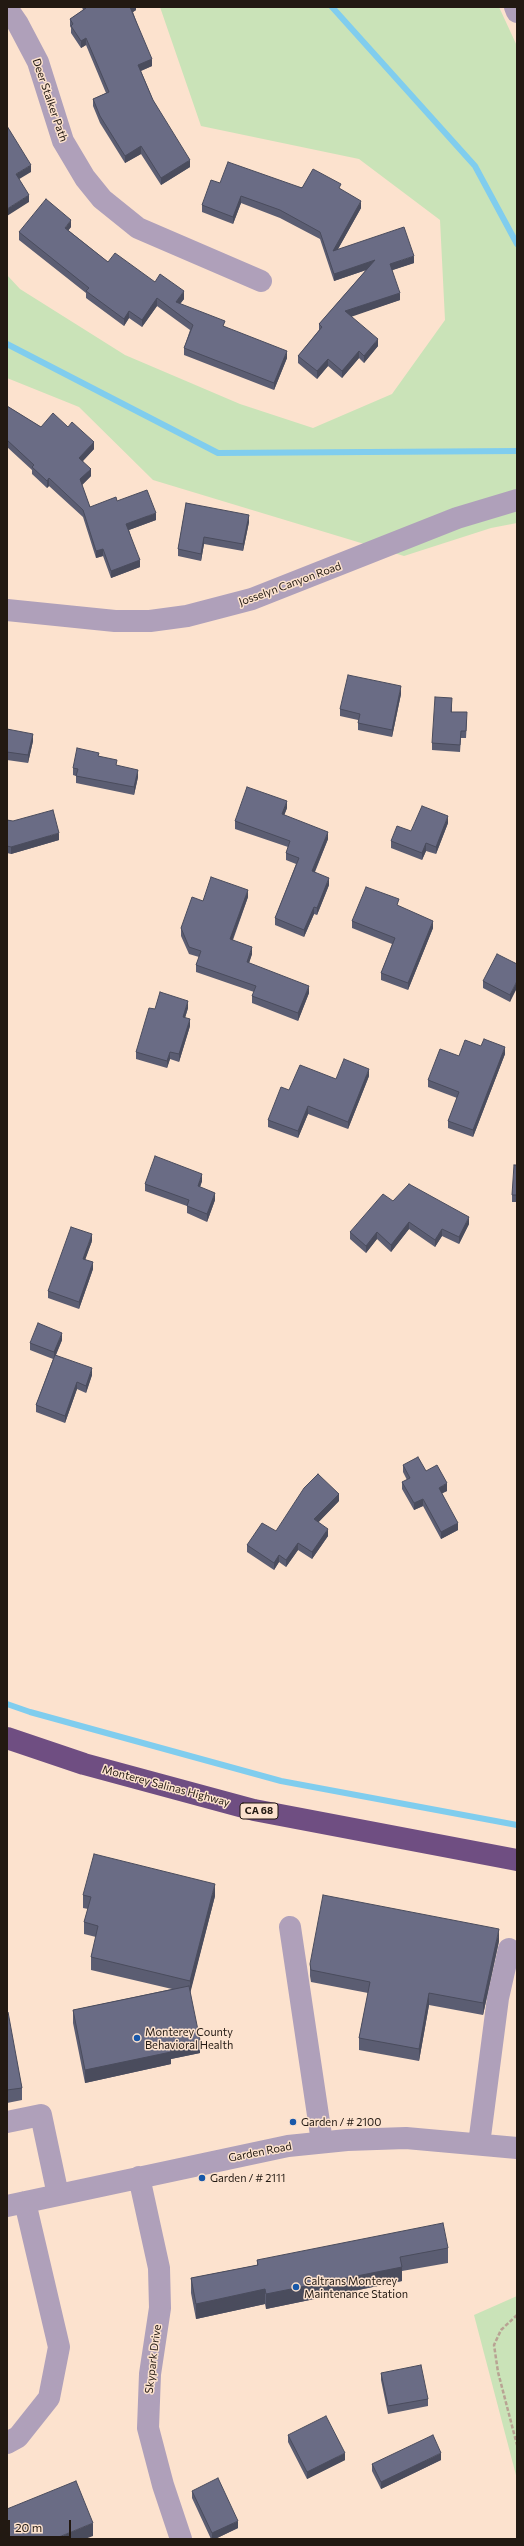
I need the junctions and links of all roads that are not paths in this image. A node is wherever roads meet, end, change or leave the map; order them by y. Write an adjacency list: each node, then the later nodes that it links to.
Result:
1 (515, 7): 3 (street)
2 (7, 8): 4 (street, Deer Stalker Path)
3 (517, 12)
4 (261, 281)
5 (517, 500): 6 (street, Josselyn Canyon Road)
6 (9, 604)
7 (7, 1738): 8 (highway, Monterey Salinas Highway / CA 68)
8 (517, 1860)
9 (290, 1927): 12 (street)
10 (509, 1949): 13 (street)
11 (7, 2122): 16 (street)
12 (322, 2142): 13 (street, Garden Road); 15 (street, Garden Road)
13 (479, 2144): 14 (street, Garden Road)
14 (517, 2148)
15 (139, 2177): 16 (street, Garden Road); 19 (street, Skypark Drive)
16 (58, 2195): 17 (street, Garden Road)
17 (16, 2204): 18 (street)
18 (7, 2443)
19 (181, 2539)

